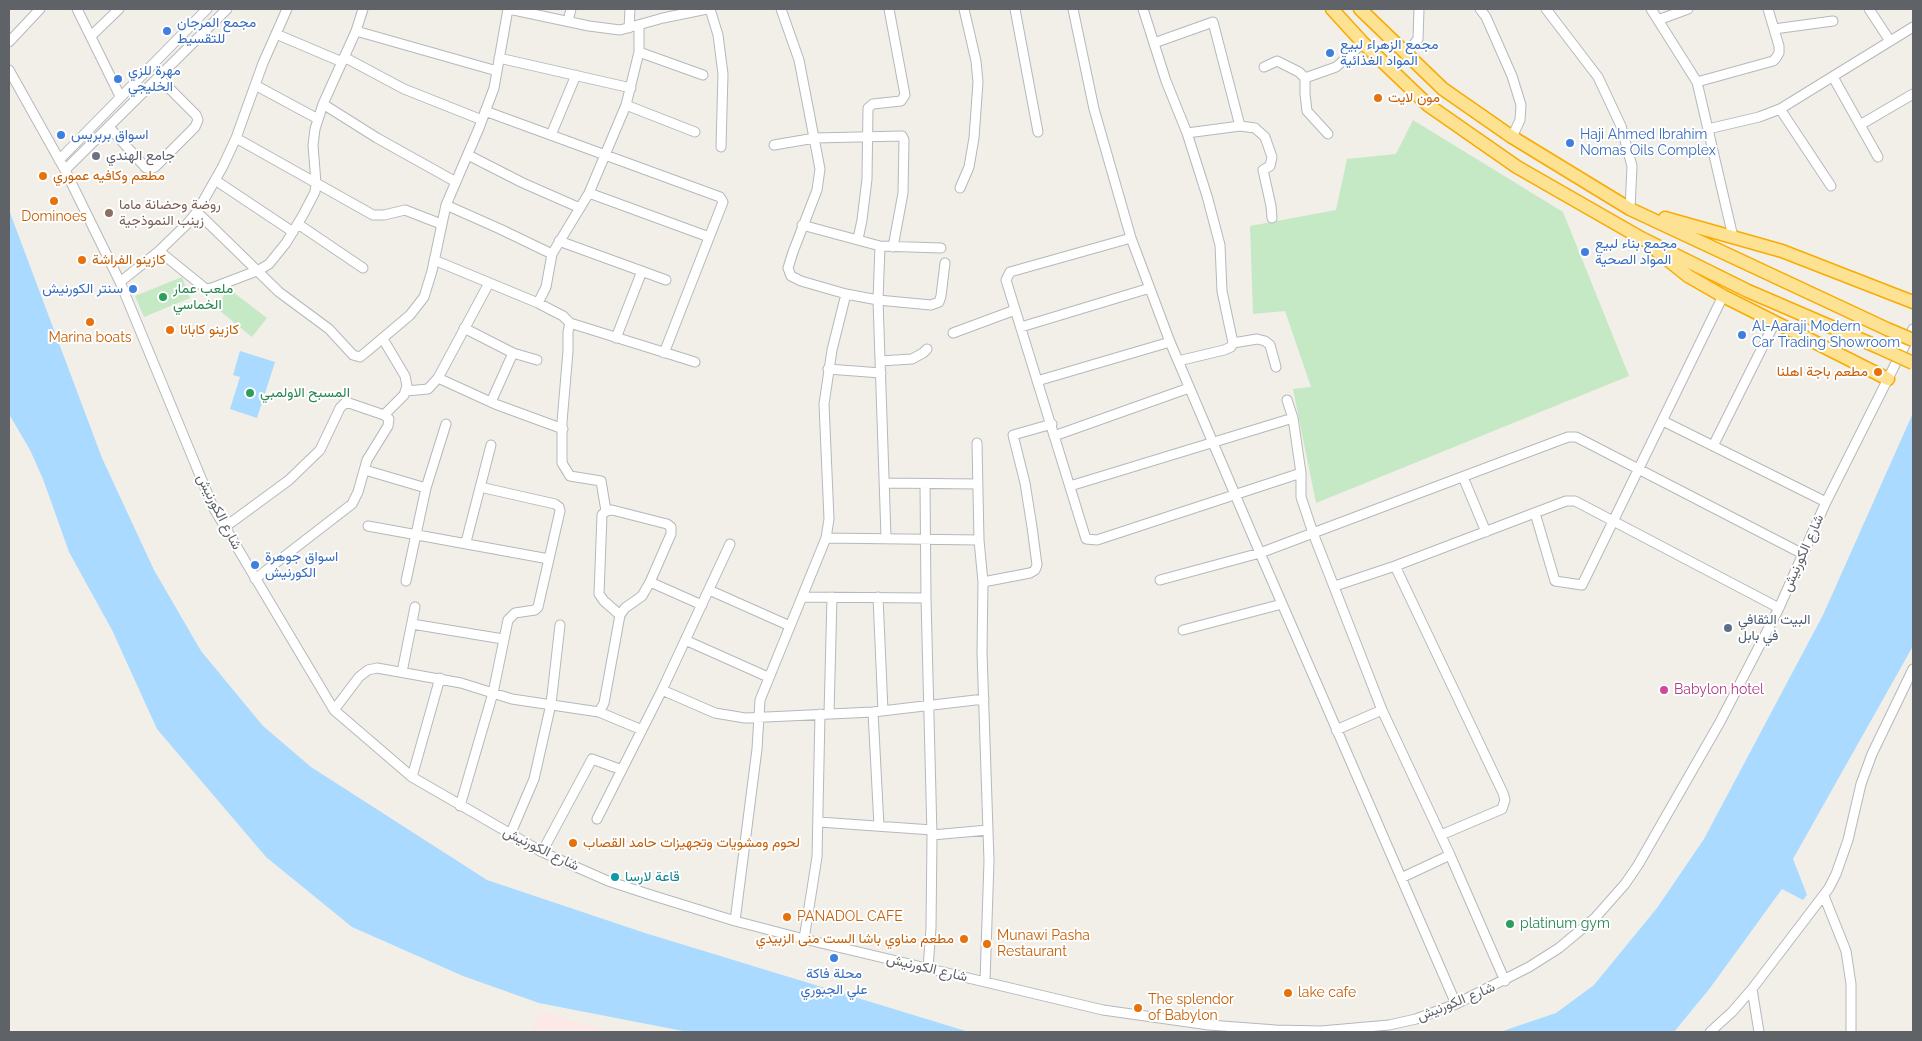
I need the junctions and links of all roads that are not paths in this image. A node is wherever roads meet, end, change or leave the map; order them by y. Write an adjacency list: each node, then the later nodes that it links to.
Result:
1 (40, 9): 38 (street)
2 (77, 9): 36 (street)
3 (119, 9): 36 (street)
4 (207, 9): 54 (street)
5 (227, 9): 52 (street)
6 (287, 9): 35 (street)
7 (363, 9): 34 (street)
8 (509, 9): 28 (street); 43 (street)
9 (571, 9): 28 (street)
10 (630, 9): 32 (street)
11 (709, 9): 30 (street); 83 (street)
12 (782, 9): 81 (street)
13 (889, 9): 78 (street)
14 (964, 9): 93 (street)
15 (1015, 9): 74 (street)
16 (1073, 9): 105 (street)
17 (1143, 9): 39 (street)
18 (1332, 9): 40 (highway)
19 (1360, 9): 42 (highway)
20 (1419, 9): 42 (street)
21 (1480, 9): 79 (street)
22 (1546, 9): 97 (street)
23 (1651, 9): 27 (street)
24 (1688, 9): 27 (street)
25 (1768, 9): 33 (street)
26 (1869, 9): 37 (street)
27 (1658, 20): 55 (street)
28 (568, 21): 32 (street)
29 (1833, 21): 33 (street)
30 (639, 25): 32 (street); 41 (street)
31 (1913, 27): 37 (street)
32 (629, 28)
33 (1774, 29): 55 (street)
34 (356, 31): 44 (street); 48 (street)
35 (276, 34): 44 (street); 56 (street)
36 (91, 36): 61 (street)
37 (1890, 41): 51 (street)
38 (9, 42)
39 (1154, 43): 70 (street); 75 (street)
40 (1363, 43): 46 (highway); 53 (street)
41 (639, 52): 50 (street); 57 (street)
42 (1406, 54): 46 (highway); 58 (highway)
43 (500, 58): 48 (street); 49 (street)
44 (343, 60): 62 (street); 68 (street)
45 (1264, 67): 53 (street)
46 (1391, 69): 64 (highway)
47 (9, 70): 87 (street, شارع الكورنيش)
48 (497, 71): 66 (street)
49 (576, 75): 57 (street); 77 (street)
50 (703, 75)
51 (1833, 77): 65 (street); 69 (street)
52 (159, 78): 59 (street); 71 (street)
53 (1305, 78): 76 (street)
54 (137, 80): 59 (street); 61 (street)
55 (1697, 82): 72 (street)
56 (255, 86): 67 (street); 80 (street)
57 (631, 88): 63 (street)
58 (1443, 89): 64 (highway); 79 (highway)
59 (147, 90): 71 (street)
60 (1913, 94): 69 (street)
61 (120, 96): 87 (street)
62 (323, 104): 67 (street); 90 (street)
63 (626, 105): 73 (street); 85 (street)
64 (1428, 105): 106 (highway)
65 (1780, 109): 72 (street); 92 (street)
66 (485, 111): 68 (street); 77 (street)
67 (318, 119): 91 (street)
68 (482, 120): 84 (street)
69 (1860, 125): 86 (street)
70 (1240, 126): 75 (street); 99 (street)
71 (109, 127): 88 (street)
72 (1708, 129): 104 (street)
73 (695, 132)
74 (1038, 132)
75 (1186, 133): 139 (street)
76 (1328, 134)
77 (551, 135): 85 (street)
78 (867, 136): 81 (street); 107 (street); 110 (street)
79 (1512, 136): 97 (highway)
80 (236, 138): 89 (street); 91 (street)
81 (815, 138): 82 (street); 101 (street)
82 (774, 145)
83 (722, 146)
84 (468, 155): 90 (street); 96 (street)
85 (606, 156): 94 (street); 103 (street)
86 (1878, 157)
87 (59, 160): 88 (street, شارع الكورنيش)
88 (64, 170): 120 (street, شارع الكورنيش)
89 (215, 180): 98 (street); 102 (street)
90 (456, 182): 95 (street)
91 (316, 183): 100 (street); 102 (street)
92 (1831, 186)
93 (960, 188)
94 (589, 193): 96 (street); 103 (street)
95 (446, 205): 100 (street); 113 (street)
96 (580, 208): 108 (street)
97 (1630, 208): 104 (highway); 137 (highway, bridge)
98 (197, 212): 112 (street); 117 (street)
99 (1272, 218)
100 (441, 224): 114 (street)
101 (802, 225): 107 (street); 123 (street)
102 (295, 228): 116 (street); 117 (street)
103 (710, 237): 142 (street)
104 (1733, 237): 126 (highway)
105 (1131, 238): 122 (street); 128 (street)
106 (1641, 238): 124 (highway); 147 (highway, bridge)
107 (858, 239): 109 (street)
108 (558, 241): 113 (street); 118 (street)
109 (880, 246): 110 (street); 125 (street)
110 (893, 247): 111 (street)
111 (941, 248)
112 (159, 251): 117 (street); 120 (street)
113 (552, 254): 127 (street)
114 (434, 260): 121 (street); 135 (street)
115 (945, 264): 125 (street)
116 (362, 268)
117 (258, 270): 135 (street)
118 (642, 271): 119 (street); 136 (street)
119 (666, 280)
120 (120, 282): 185 (street, شارع الكورنيش)
121 (489, 283): 127 (street); 132 (street)
122 (1150, 288): 131 (street); 138 (street)
123 (846, 294): 125 (street); 149 (street)
124 (1723, 296): 129 (highway); 160 (street)
125 (878, 300): 146 (street)
126 (1913, 302)
127 (538, 303): 130 (street)
128 (1015, 310): 131 (street); 134 (street)
129 (1775, 322): 152 (highway); 168 (street)
130 (570, 323): 136 (street); 163 (street)
131 (1021, 327): 153 (street)
132 (464, 328): 141 (street); 151 (street)
133 (1913, 329): 152 (street, شارع الكورنيش)
134 (953, 333)
135 (383, 338): 155 (street)
136 (616, 338): 142 (street)
137 (1913, 340)
138 (1170, 342): 144 (street); 153 (street)
139 (1233, 343): 144 (street); 148 (street)
140 (927, 349): 146 (street)
141 (513, 353): 143 (street); 157 (street)
142 (664, 353): 145 (street)
143 (536, 360)
144 (1178, 361): 154 (street)
145 (695, 362)
146 (880, 362): 150 (street)
147 (1913, 363)
148 (1276, 367)
149 (828, 370): 150 (street); 190 (street)
150 (881, 373): 173 (street)
151 (438, 378): 155 (street); 157 (street)
152 (1888, 379): 180 (street, شارع الكورنيش)
153 (1037, 381): 162 (street)
154 (1189, 388): 164 (street); 166 (street)
155 (406, 391): 158 (street)
156 (1287, 400): 159 (street)
157 (490, 402): 163 (street)
158 (384, 415): 169 (street); 185 (street)
159 (1294, 418): 166 (street); 171 (street)
160 (1663, 421): 168 (street); 170 (street)
161 (446, 424): 178 (street)
162 (1052, 424): 164 (street); 203 (street)
163 (563, 429): 181 (street)
164 (1054, 436): 176 (street)
165 (977, 443): 175 (street)
166 (1213, 444): 176 (street); 179 (street)
167 (491, 445): 177 (street)
168 (1714, 446): 180 (street)
169 (364, 470): 178 (street); 199 (street)
170 (1638, 470): 172 (street); 183 (street); 196 (street)
171 (1301, 473): 179 (street); 187 (street)
172 (1464, 477): 186 (street); 187 (street)
173 (884, 483): 174 (street); 189 (street)
174 (925, 484): 175 (street); 191 (street)
175 (977, 484): 192 (street)
176 (1070, 486): 179 (street)
177 (480, 487): 193 (street); 197 (street)
178 (426, 488): 188 (street)
179 (1235, 494): 195 (street)
180 (1826, 502): 196 (street, شارع الكورنيش)
181 (606, 511): 202 (street); 214 (street)
182 (1535, 513): 183 (street); 183 (street); 186 (street)
183 (1613, 520): 213 (street)
184 (368, 526): 188 (street)
185 (225, 528): 199 (street, شارع الكورنيش)
186 (1486, 532): 198 (street)
187 (1313, 533): 195 (street); 204 (street)
188 (416, 534): 193 (street); 201 (street)
189 (886, 537): 190 (street); 191 (street)
190 (826, 538): 206 (street)
191 (926, 539): 192 (street); 209 (street)
192 (979, 540): 203 (street)
193 (466, 542): 197 (street)
194 (730, 544): 205 (street)
195 (1260, 553): 200 (street); 211 (street)
196 (1803, 554): 213 (street, شارع الكورنيش)
197 (549, 558): 219 (street)
198 (1395, 566): 204 (street); 247 (street)
199 (255, 579): 230 (street, شارع الكورنيش)
200 (1160, 580)
201 (406, 582)
202 (650, 582): 210 (street); 214 (street)
203 (983, 582): 227 (street)
204 (1335, 586): 231 (street)
205 (708, 590): 210 (street); 217 (street)
206 (803, 597): 207 (street); 217 (street)
207 (832, 597): 208 (street); 234 (street)
208 (878, 597): 209 (street); 233 (street)
209 (926, 598): 229 (street)
210 (702, 604): 220 (street)
211 (1282, 604): 218 (street); 237 (street)
212 (415, 607): 215 (street)
213 (1779, 608): 256 (street, شارع الكورنيش)
214 (620, 615): 232 (street)
215 (412, 624): 219 (street); 222 (street)
216 (560, 624): 228 (street)
217 (790, 626): 223 (street)
218 (1184, 630)
219 (503, 639): 226 (street)
220 (685, 640): 223 (street); 225 (street)
221 (1913, 669): 251 (street)
222 (402, 672): 224 (street); 230 (street)
223 (768, 677): 235 (street)
224 (440, 678): 226 (street); 239 (street)
225 (662, 690): 235 (street); 236 (street)
226 (493, 693): 228 (street); 240 (street)
227 (984, 699): 229 (street); 244 (street)
228 (551, 704): 232 (street); 246 (street)
229 (929, 706): 233 (street); 245 (street)
230 (334, 710): 239 (street, شارع الكورنيش)
231 (1382, 710): 237 (street); 247 (street)
232 (599, 712): 236 (street)
233 (878, 712): 234 (street); 243 (street)
234 (824, 714): 235 (street); 242 (street)
235 (758, 717): 252 (street)
236 (642, 730): 238 (street)
237 (1336, 730): 250 (street)
238 (622, 770): 241 (street); 248 (street)
239 (412, 777): 240 (street, شارع الكورنيش)
240 (460, 806): 246 (street, شارع الكورنيش)
241 (597, 819)
242 (819, 822): 243 (street); 253 (street)
243 (879, 826): 245 (street)
244 (988, 830): 245 (street); 255 (street)
245 (932, 832): 254 (street)
246 (510, 835): 248 (street, شارع الكورنيش)
247 (1441, 835): 249 (street)
248 (542, 852): 252 (street, شارع الكورنيش)
249 (1450, 854): 250 (street); 256 (street)
250 (1401, 878): 258 (street)
251 (1824, 896): 257 (street); 261 (street)
252 (735, 921): 253 (street, شارع الكورنيش)
253 (804, 939): 254 (street, شارع الكورنيش)
254 (928, 968): 255 (street, شارع الكورنيش)
255 (985, 981): 258 (street, شارع الكورنيش)
256 (1505, 981): 258 (street, شارع الكورنيش)
257 (1752, 989): 259 (street); 260 (street)
258 (1456, 1004)
259 (1710, 1032)
260 (1759, 1032)
261 (1851, 1032)

